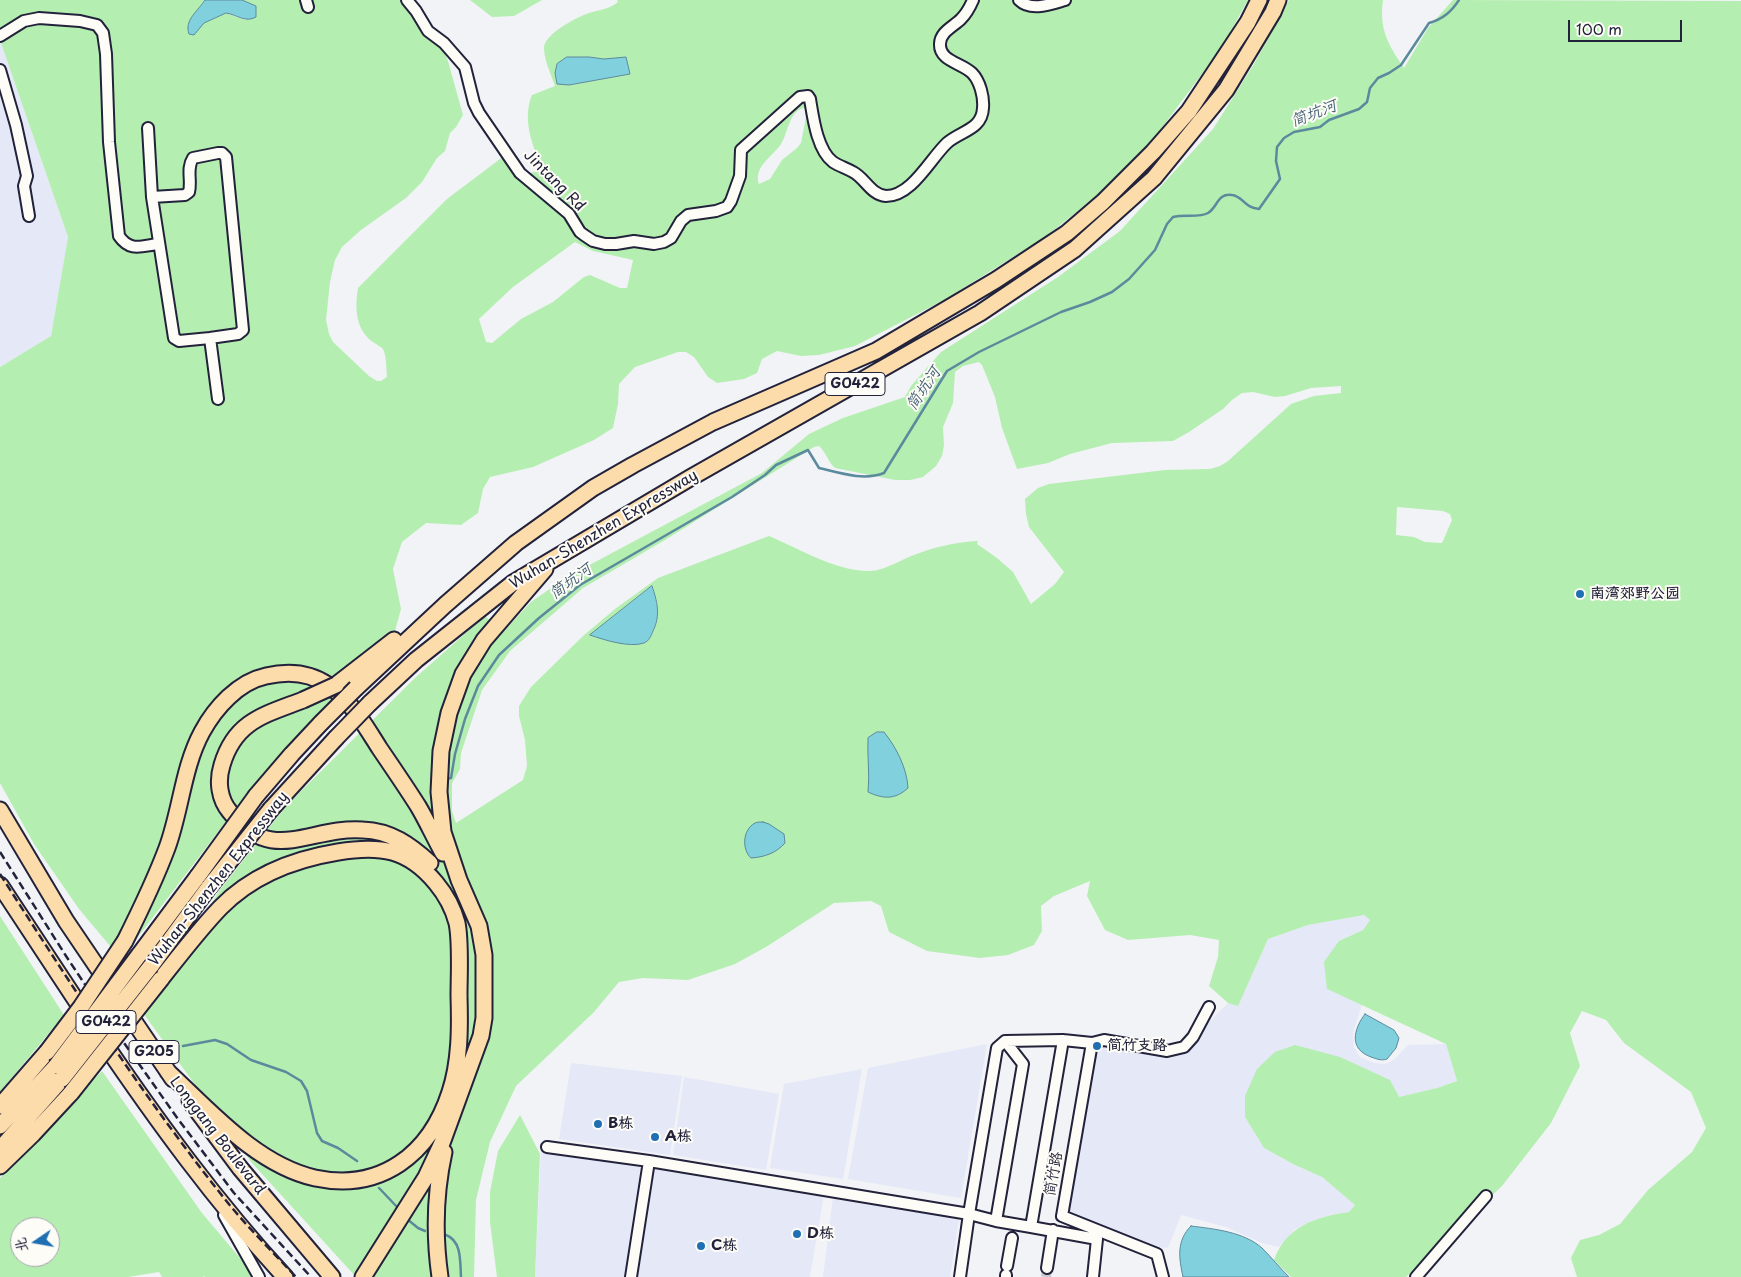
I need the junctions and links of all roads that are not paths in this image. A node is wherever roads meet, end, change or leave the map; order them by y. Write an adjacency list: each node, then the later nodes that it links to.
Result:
1 (407, 0): 2 (street, Jintang Rd)
2 (973, 0)
3 (1019, 0): 4 (street)
4 (1065, 0)
5 (1259, 0): 16 (highway, Wuhan-Shenzhen Expressway / G0422)
6 (1278, 0): 15 (highway, Wuhan-Shenzhen Expressway / G0422)
7 (0, 36): 12 (street)
8 (0, 70): 11 (street)
9 (148, 128): 10 (street)
10 (152, 197): 12 (street); 13 (street)
11 (29, 216)
12 (158, 244): 13 (street)
13 (210, 338): 14 (street)
14 (218, 400)
15 (556, 557): 18 (highway); 19 (highway, Wuhan-Shenzhen Expressway / G0422, bridge)
16 (445, 605): 19 (highway, Wuhan-Shenzhen Expressway / G0422, bridge); 21 (highway, bridge)
17 (0, 810): 27 (highway, Longgang Boulevard / G205)
18 (459, 880): 29 (highway, bridge); 30 (highway)
19 (203, 882): 26 (highway, Wuhan-Shenzhen Expressway / G0422, bridge); 26 (highway, Wuhan-Shenzhen Expressway / G0422, bridge)
20 (0, 885): 37 (highway, G205)
21 (457, 925): 28 (highway); 35 (highway, bridge)
22 (1209, 1007): 25 (street)
23 (1063, 1040): 24 (street); 25 (street); 41 (street)
24 (1005, 1041): 39 (street); 40 (street)
25 (1092, 1043): 55 (street, 简竹路)
26 (59, 1072): 31 (highway, Wuhan-Shenzhen Expressway / G0422); 33 (highway, Wuhan-Shenzhen Expressway / G0422)
27 (168, 1072): 28 (highway); 48 (highway, Longgang Boulevard / G205)
28 (450, 1092): 36 (highway)
29 (0, 1106)
30 (452, 1119): 36 (highway); 51 (highway)
31 (0, 1126)
32 (547, 1147): 34 (street)
33 (0, 1148)
34 (649, 1161): 39 (street); 52 (street)
35 (0, 1166)
36 (416, 1185): 49 (highway); 50 (highway)
37 (211, 1192): 46 (street); 47 (highway, G205)
38 (1486, 1196): 56 (street)
39 (969, 1214): 40 (street); 53 (street)
40 (996, 1221): 43 (street)
41 (1031, 1227): 42 (street); 43 (street)
42 (1053, 1230): 44 (street); 54 (street)
43 (1013, 1231): 45 (street)
44 (1047, 1268)
45 (1006, 1273)
46 (259, 1277)
47 (285, 1277)
48 (332, 1277)
49 (355, 1277)
50 (363, 1277)
51 (440, 1277)
52 (631, 1277)
53 (960, 1277)
54 (1092, 1277)
55 (1163, 1277)
56 (1416, 1277)

